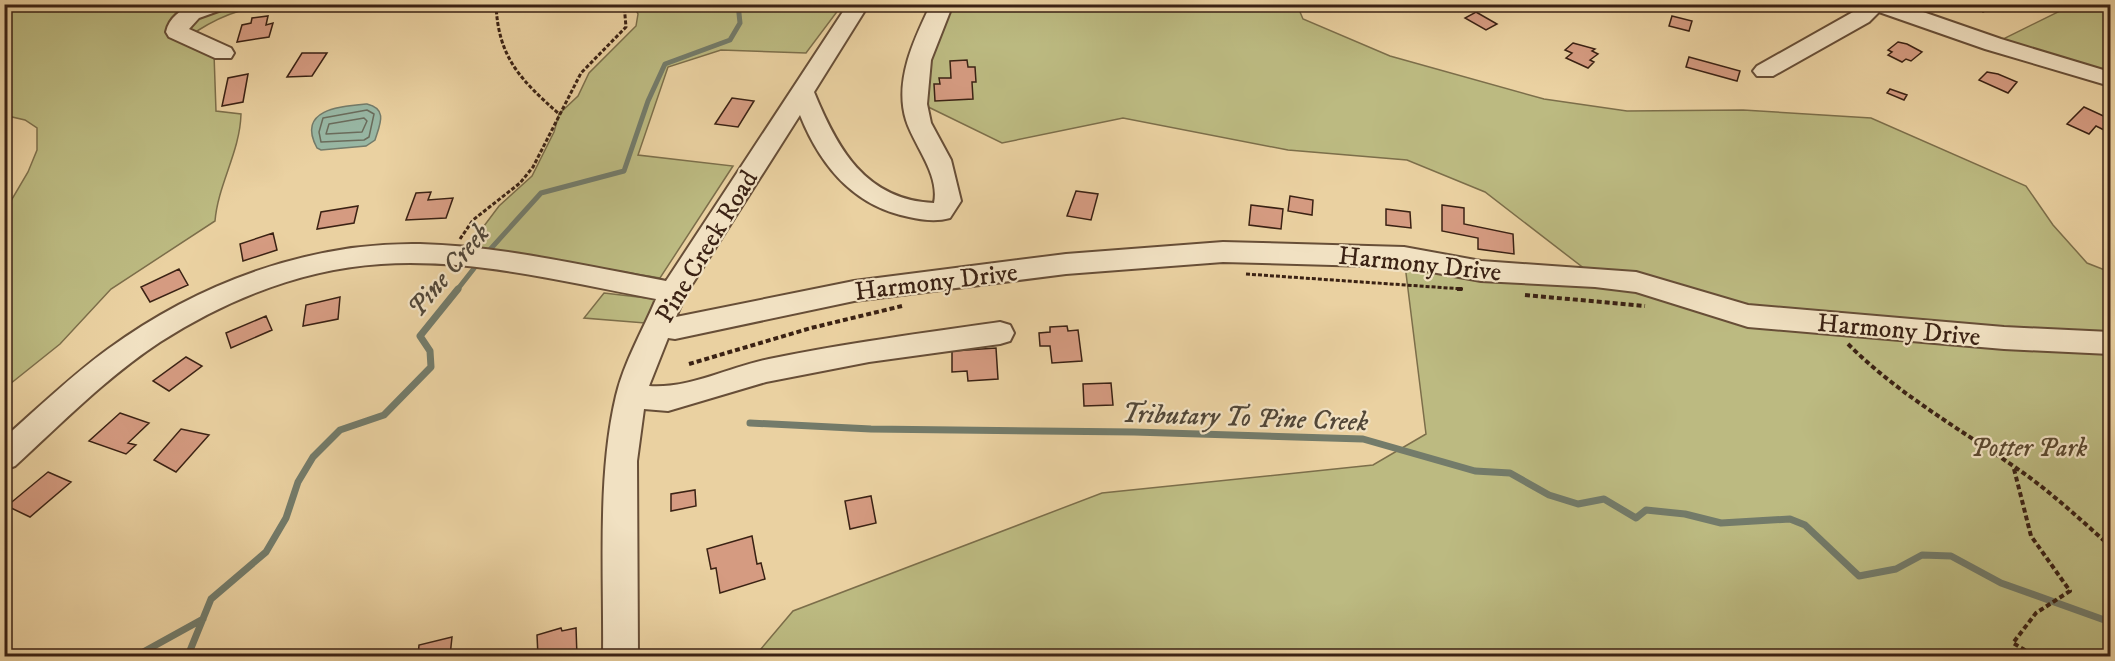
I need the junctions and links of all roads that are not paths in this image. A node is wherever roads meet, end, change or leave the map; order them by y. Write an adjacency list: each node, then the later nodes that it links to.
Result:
1 (216, 4): 5 (street)
2 (859, 4): 8 (street, Pine Creek Road)
3 (942, 4): 8 (street)
4 (1876, 4): 6 (street); 7 (street)
5 (223, 53)
6 (1765, 71)
7 (2110, 79)
8 (802, 91): 9 (street, Pine Creek Road)
9 (673, 292): 10 (street, Pine Creek Road); 14 (street)
10 (657, 326): 12 (street, Harmony Drive); 13 (street, Pine Creek Road)
11 (1000, 333): 13 (street)
12 (2110, 343)
13 (631, 396): 15 (street, Pine Creek Road)
14 (4, 457)
15 (621, 657)

